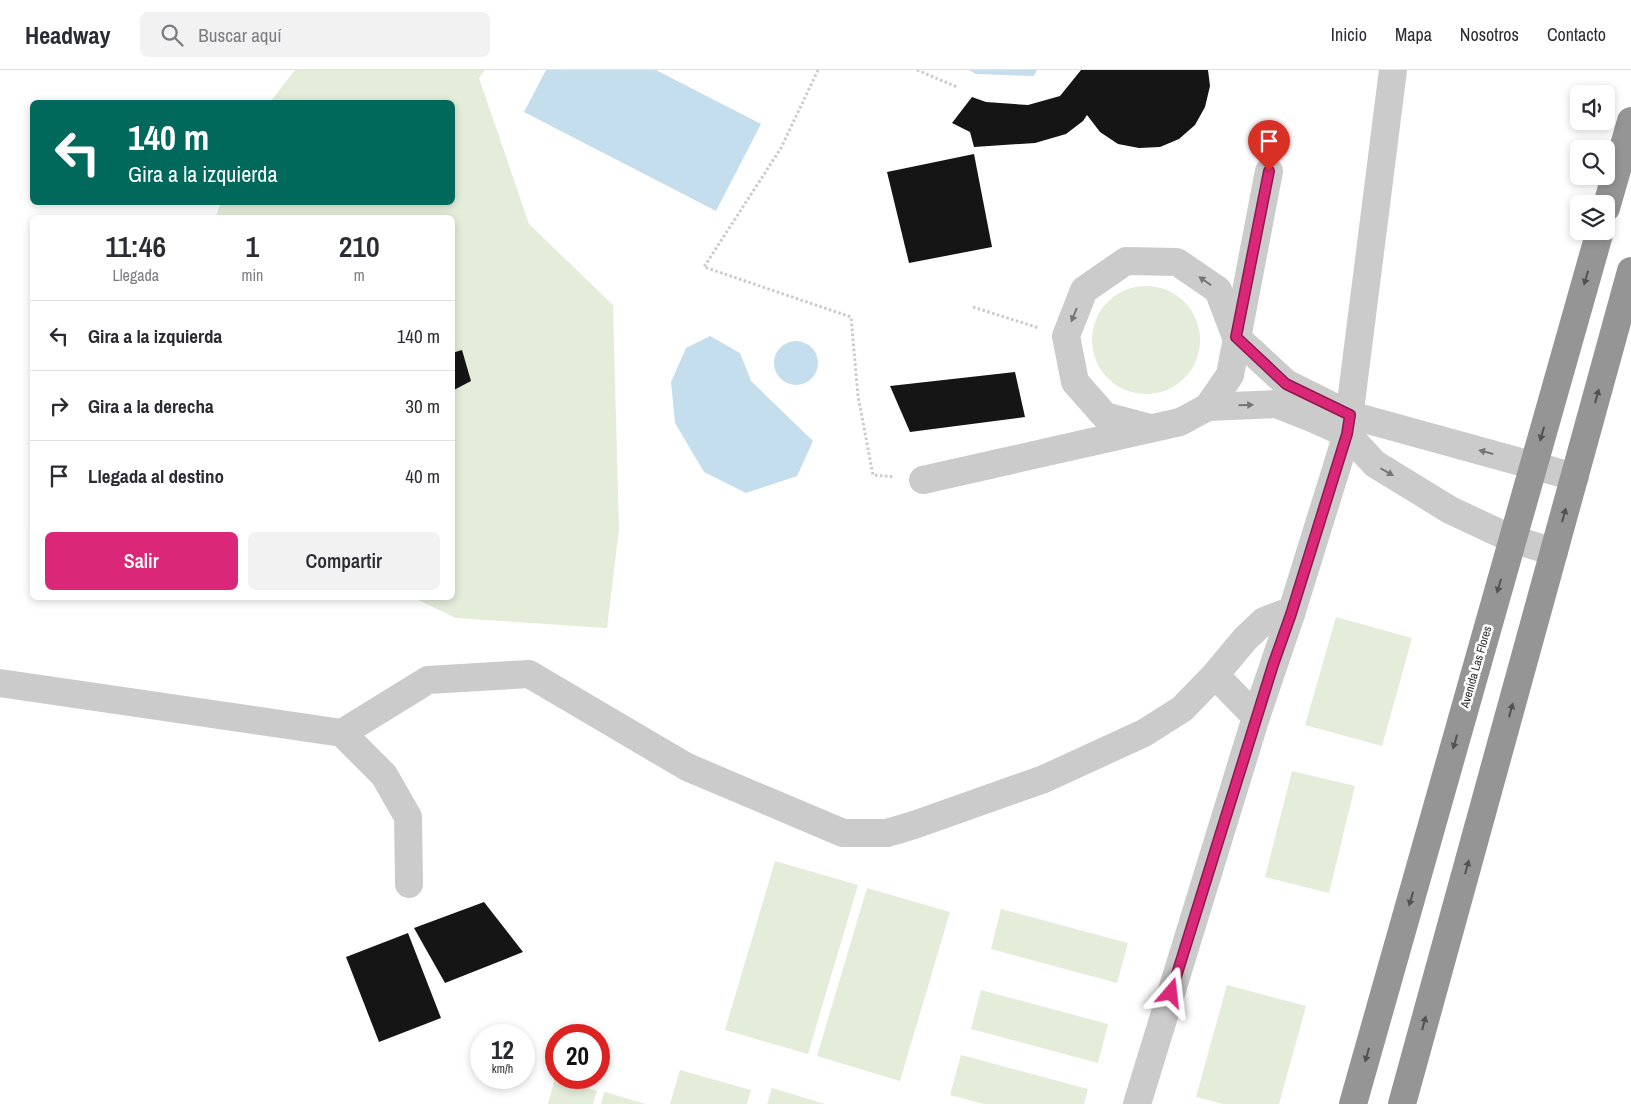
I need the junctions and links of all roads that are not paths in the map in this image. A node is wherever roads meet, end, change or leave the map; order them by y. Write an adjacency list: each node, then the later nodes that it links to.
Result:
1 (1393, 70): 9 (street)
2 (1631, 121): 4 (highway)
3 (1269, 171): 7 (street)
4 (1610, 195)
5 (1597, 240): 11 (highway, Avenida Las Flores, one-way to 11)
6 (1631, 271): 12 (highway, one-way to 6)
7 (1236, 337): 8 (street); 9 (street); 10 (street, one-way to 10)
8 (1208, 406): 9 (street, one-way to 9); 10 (street)
9 (1349, 425): 11 (street, one-way to 9); 14 (street, one-way to 14); 16 (street)
10 (1150, 428): 13 (street)
11 (1533, 465): 12 (street); 14 (highway, Avenida Las Flores)
12 (1575, 477): 15 (highway, one-way to 12)
13 (923, 480)
14 (1512, 539): 15 (street); 23 (highway, Avenida Las Flores, one-way to 23)
15 (1554, 552): 24 (highway, one-way to 15)
16 (1291, 614): 17 (street); 19 (street)
17 (1215, 675): 19 (street); 20 (street)
18 (0, 683): 20 (street)
19 (1256, 717): 22 (street)
20 (342, 732): 21 (street)
21 (409, 884)
22 (1137, 1104)
23 (1353, 1104)
24 (1402, 1104)

